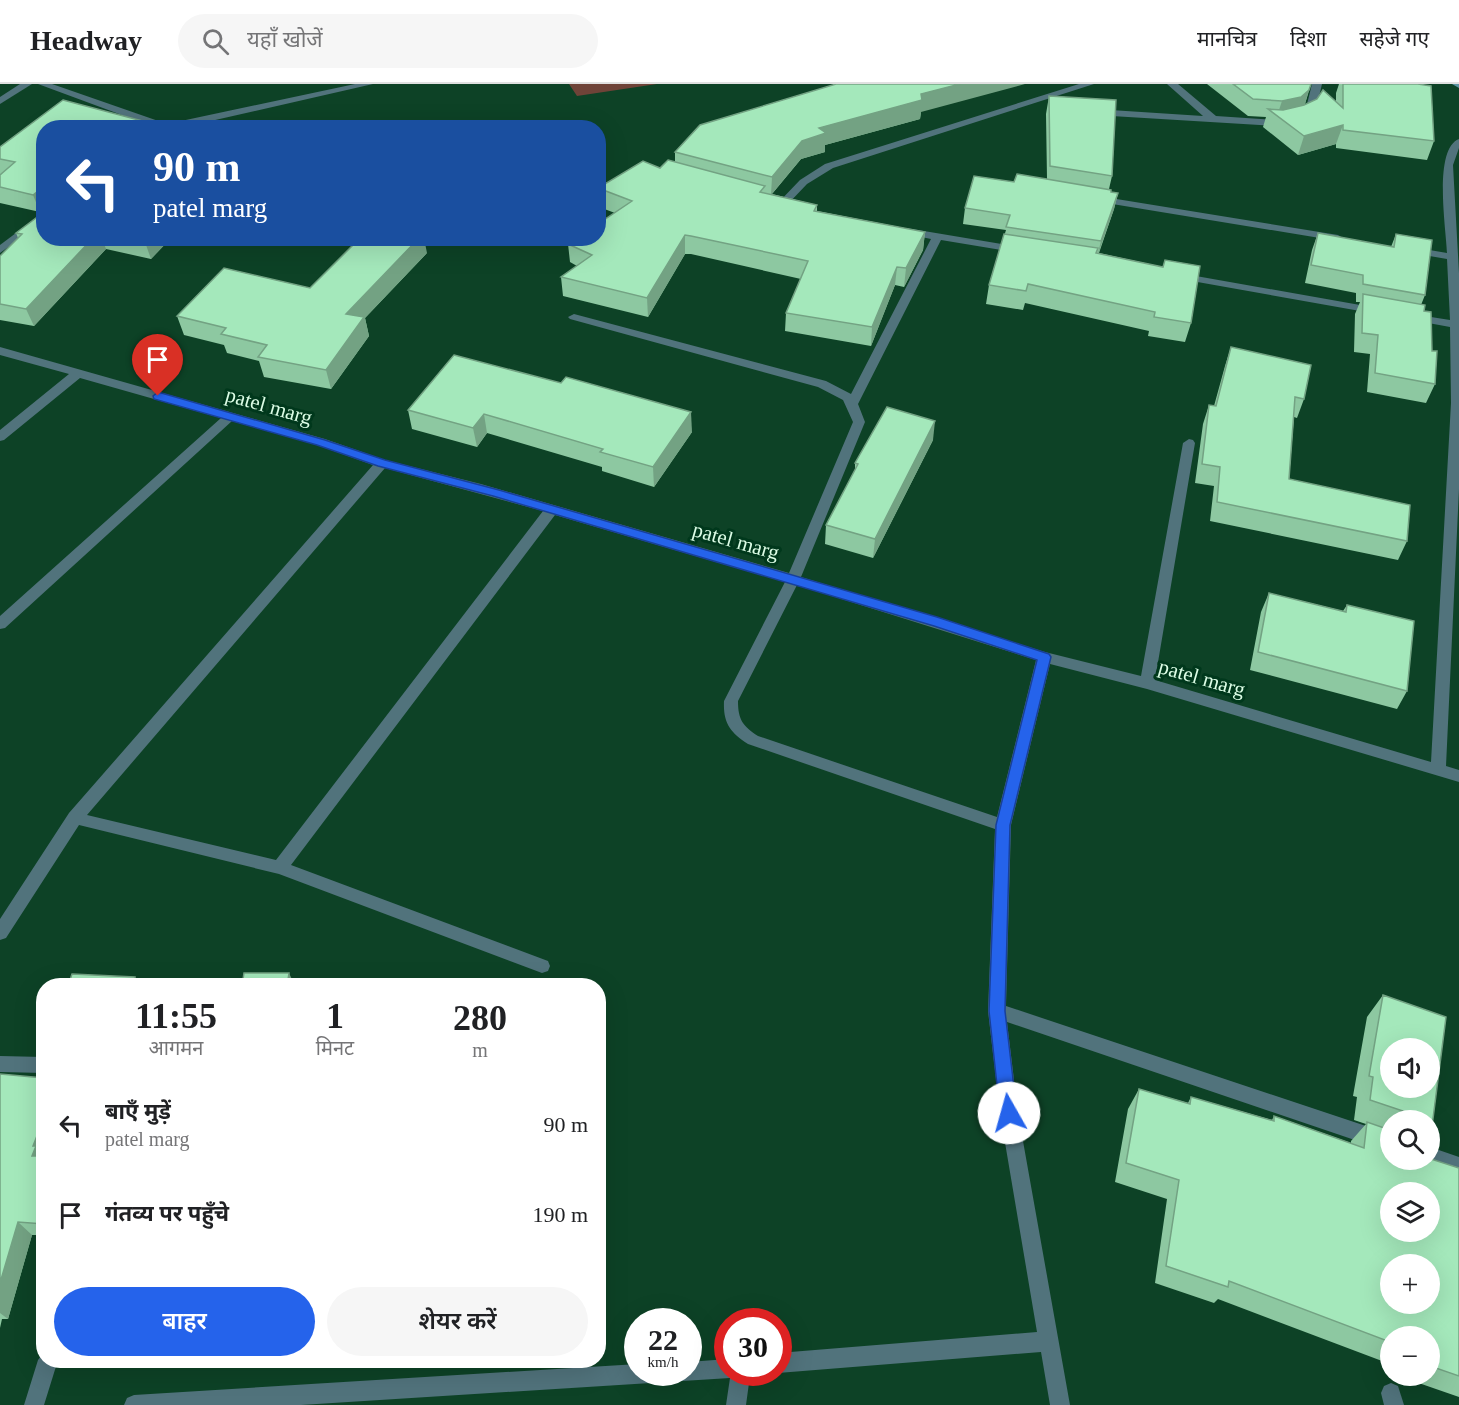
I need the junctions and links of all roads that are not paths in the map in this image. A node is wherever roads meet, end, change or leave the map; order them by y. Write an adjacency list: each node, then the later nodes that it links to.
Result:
1 (27, 84): 7 (street)
2 (43, 84): 11 (street)
3 (368, 84): 12 (street)
4 (1089, 84): 8 (street)
5 (1172, 84): 13 (street)
6 (1317, 84): 13 (street)
7 (0, 101)
8 (1015, 107): 9 (street); 16 (street)
9 (1050, 109)
10 (1085, 112): 13 (street)
11 (144, 120)
12 (197, 120)
13 (1214, 120)
14 (1459, 142): 24 (street)
15 (1084, 197): 20 (street)
16 (782, 204)
17 (36, 221): 22 (street)
18 (893, 228): 19 (street)
19 (937, 238): 23 (street); 30 (street)
20 (1353, 241)
21 (1398, 248): 24 (street)
22 (0, 250)
23 (1030, 252)
24 (1453, 257): 27 (street)
25 (1168, 275): 27 (street)
26 (574, 317): 30 (street)
27 (1456, 325): 40 (street)
28 (0, 351): 29 (street, patel marg)
29 (78, 373): 31 (street, patel marg); 32 (street)
30 (853, 402): 36 (street)
31 (230, 416): 34 (street, patel marg); 37 (street)
32 (0, 437)
33 (1190, 443): 39 (street)
34 (382, 463): 35 (street, patel marg); 42 (street)
35 (552, 509): 36 (street, patel marg); 44 (street)
36 (793, 580): 38 (street, patel marg); 43 (street)
37 (0, 624)
38 (1044, 657): 39 (street, patel marg); 43 (street)
39 (1147, 683): 40 (street, patel marg)
40 (1438, 770): 41 (street, patel marg)
41 (1459, 776)
42 (75, 818): 44 (street); 45 (street)
43 (1003, 825): 47 (street)
44 (280, 868): 46 (street)
45 (0, 933)
46 (542, 966)
47 (997, 1011): 50 (street); 53 (street)
48 (0, 1064): 49 (street)
49 (36, 1065)
50 (1380, 1140)
51 (1440, 1159): 52 (street)
52 (1459, 1166)
53 (1050, 1341): 54 (street); 62 (street)
54 (792, 1362)
55 (46, 1368): 59 (street)
56 (624, 1376): 58 (street)
57 (738, 1386): 61 (street)
58 (314, 1400): 60 (street)
59 (34, 1405)
60 (134, 1405)
61 (736, 1405)
62 (1060, 1405)

